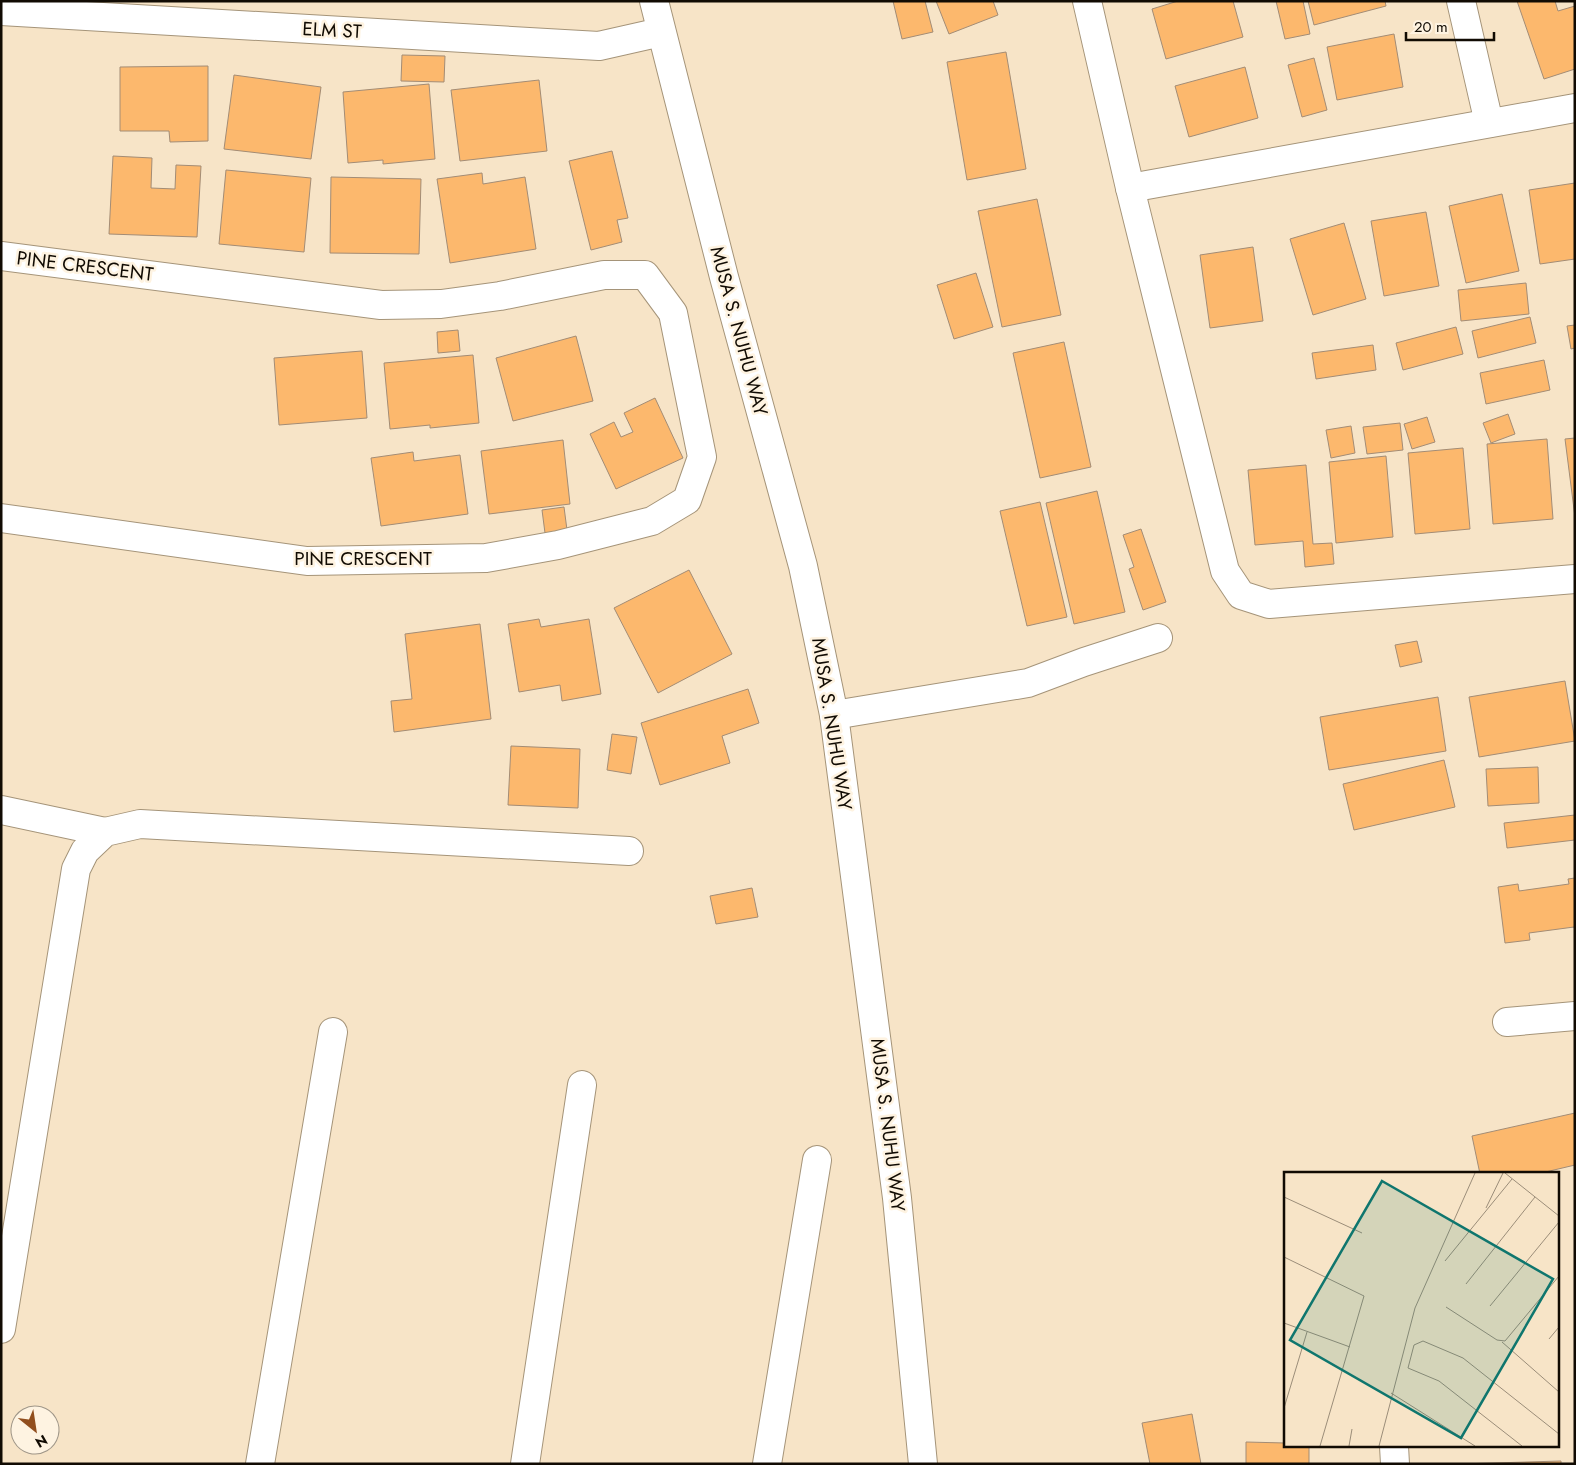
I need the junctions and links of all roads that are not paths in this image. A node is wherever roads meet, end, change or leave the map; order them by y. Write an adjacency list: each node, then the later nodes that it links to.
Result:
1 (654, 1): 5 (street, MUSA S. NUHU WAY)
2 (1087, 1): 8 (street)
3 (1461, 1): 7 (street)
4 (1, 10): 5 (street, ELM ST)
5 (661, 32): 13 (street, MUSA S. NUHU WAY)
6 (1575, 108): 7 (street)
7 (1489, 123): 8 (street)
8 (1130, 188): 11 (street)
9 (1, 256): 10 (street, PINE CRESCENT)
10 (1, 518)
11 (1575, 579)
12 (1158, 638): 13 (street)
13 (834, 715): 27 (street, MUSA S. NUHU WAY)
14 (1, 810): 15 (street)
15 (105, 832): 16 (street); 22 (street)
16 (629, 851)
17 (1575, 1016): 18 (street)
18 (1507, 1022)
19 (333, 1032): 24 (street)
20 (582, 1085): 25 (street)
21 (817, 1160): 26 (street)
22 (1, 1329)
23 (1394, 1448): 28 (street)
24 (260, 1464)
25 (525, 1464)
26 (767, 1464)
27 (923, 1464)
28 (1396, 1464)

